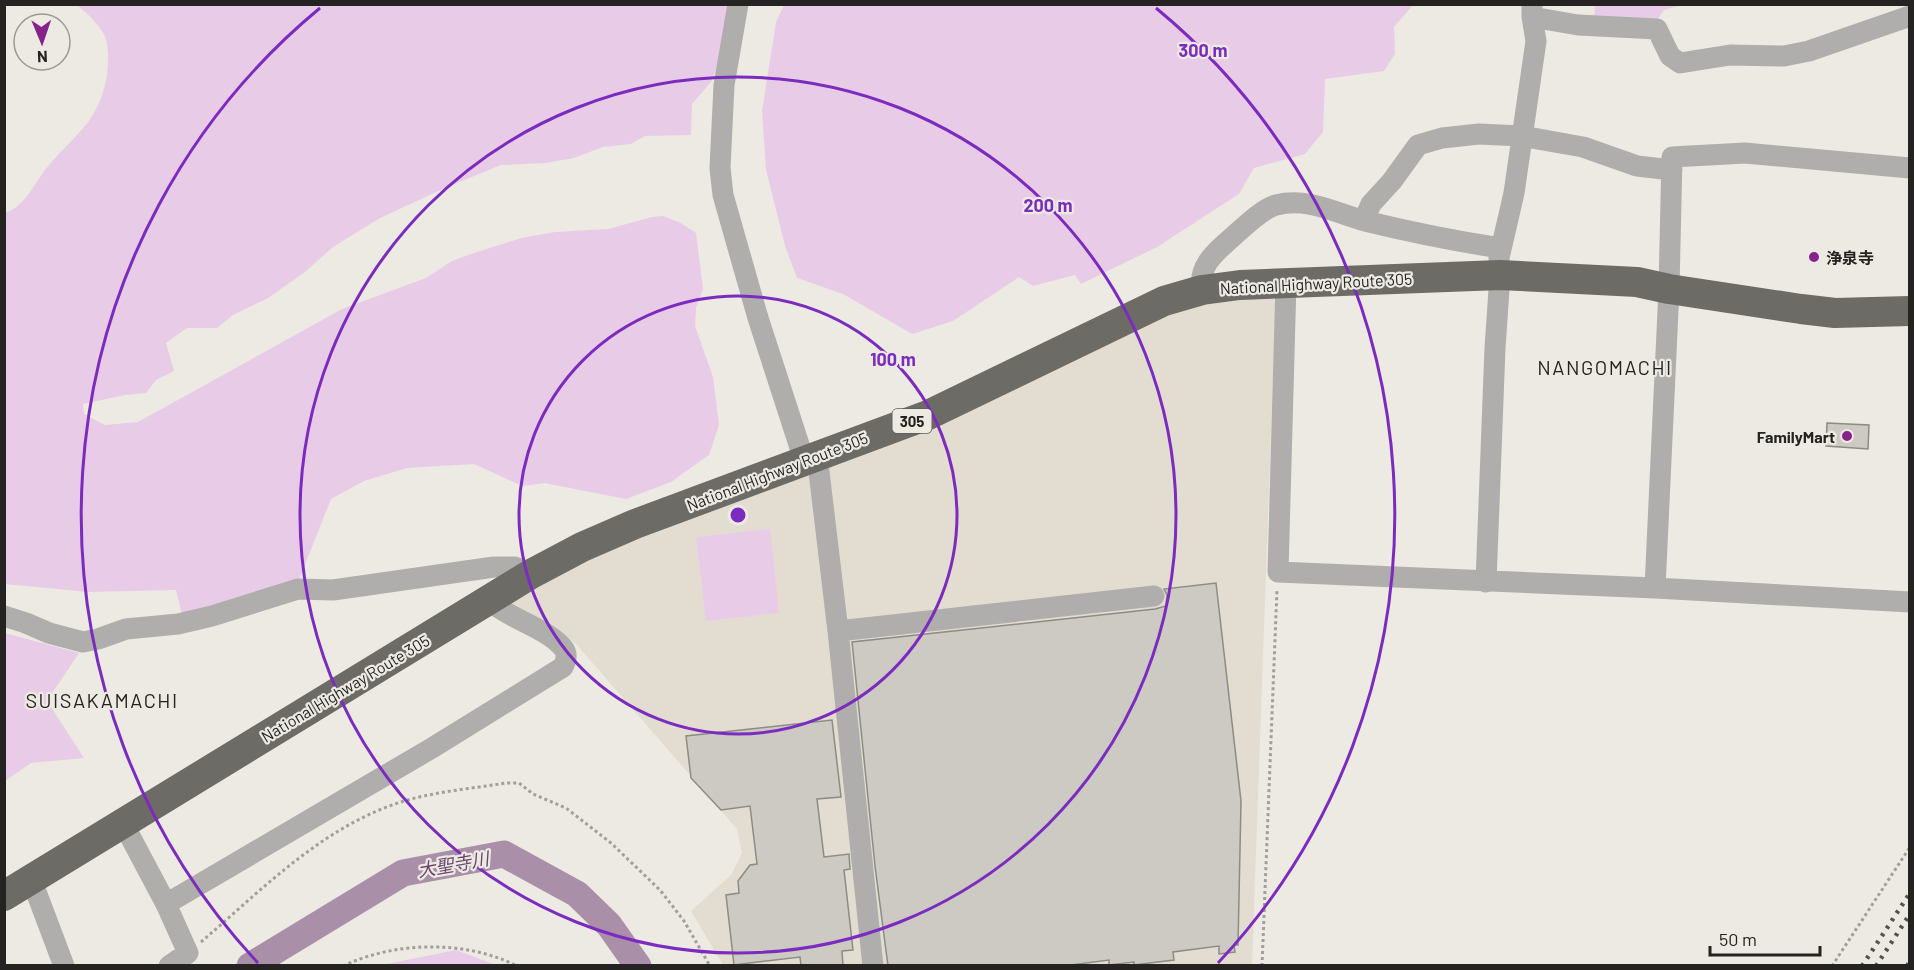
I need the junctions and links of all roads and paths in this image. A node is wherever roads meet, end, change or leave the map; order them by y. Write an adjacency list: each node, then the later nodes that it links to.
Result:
1 (738, 4): 13 (street)
2 (1532, 11): 3 (street); 4 (street)
3 (1910, 16)
4 (1521, 136): 6 (street); 7 (street); 8 (street)
5 (1910, 168): 6 (street)
6 (1672, 170): 10 (street)
7 (1364, 220): 8 (street); 11 (street)
8 (1500, 261): 9 (highway, National Highway Route 305 / 305); 10 (highway, National Highway Route 305 / 305); 16 (street)
9 (1286, 282): 11 (highway, National Highway Route 305 / 305); 14 (street)
10 (1669, 289): 12 (highway, National Highway Route 305 / 305); 17 (street)
11 (1202, 290): 13 (highway, National Highway Route 305 / 305)
12 (1910, 311)
13 (810, 457): 15 (highway, National Highway Route 305 / 305); 22 (street)
14 (1278, 572): 16 (street); 35 (path)
15 (531, 574): 19 (highway, National Highway Route 305 / 305); 21 (street)
16 (1486, 582): 17 (street)
17 (1655, 588): 20 (street)
18 (1154, 596): 22 (street)
19 (489, 600): 23 (highway, National Highway Route 305 / 305); 27 (street)
20 (1910, 602)
21 (4, 616)
22 (838, 631): 34 (street)
23 (123, 823): 25 (highway, National Highway Route 305 / 305); 27 (street)
24 (1910, 847): 36 (path)
25 (32, 881): 26 (highway, National Highway Route 305 / 305); 29 (street)
26 (4, 896)
27 (166, 903): 28 (street)
28 (188, 953): 30 (street); 33 (path)
29 (64, 966)
30 (169, 966)
31 (344, 966): 32 (path)
32 (517, 966)
33 (710, 966)
34 (873, 966)
35 (1262, 966)
36 (1832, 966)

